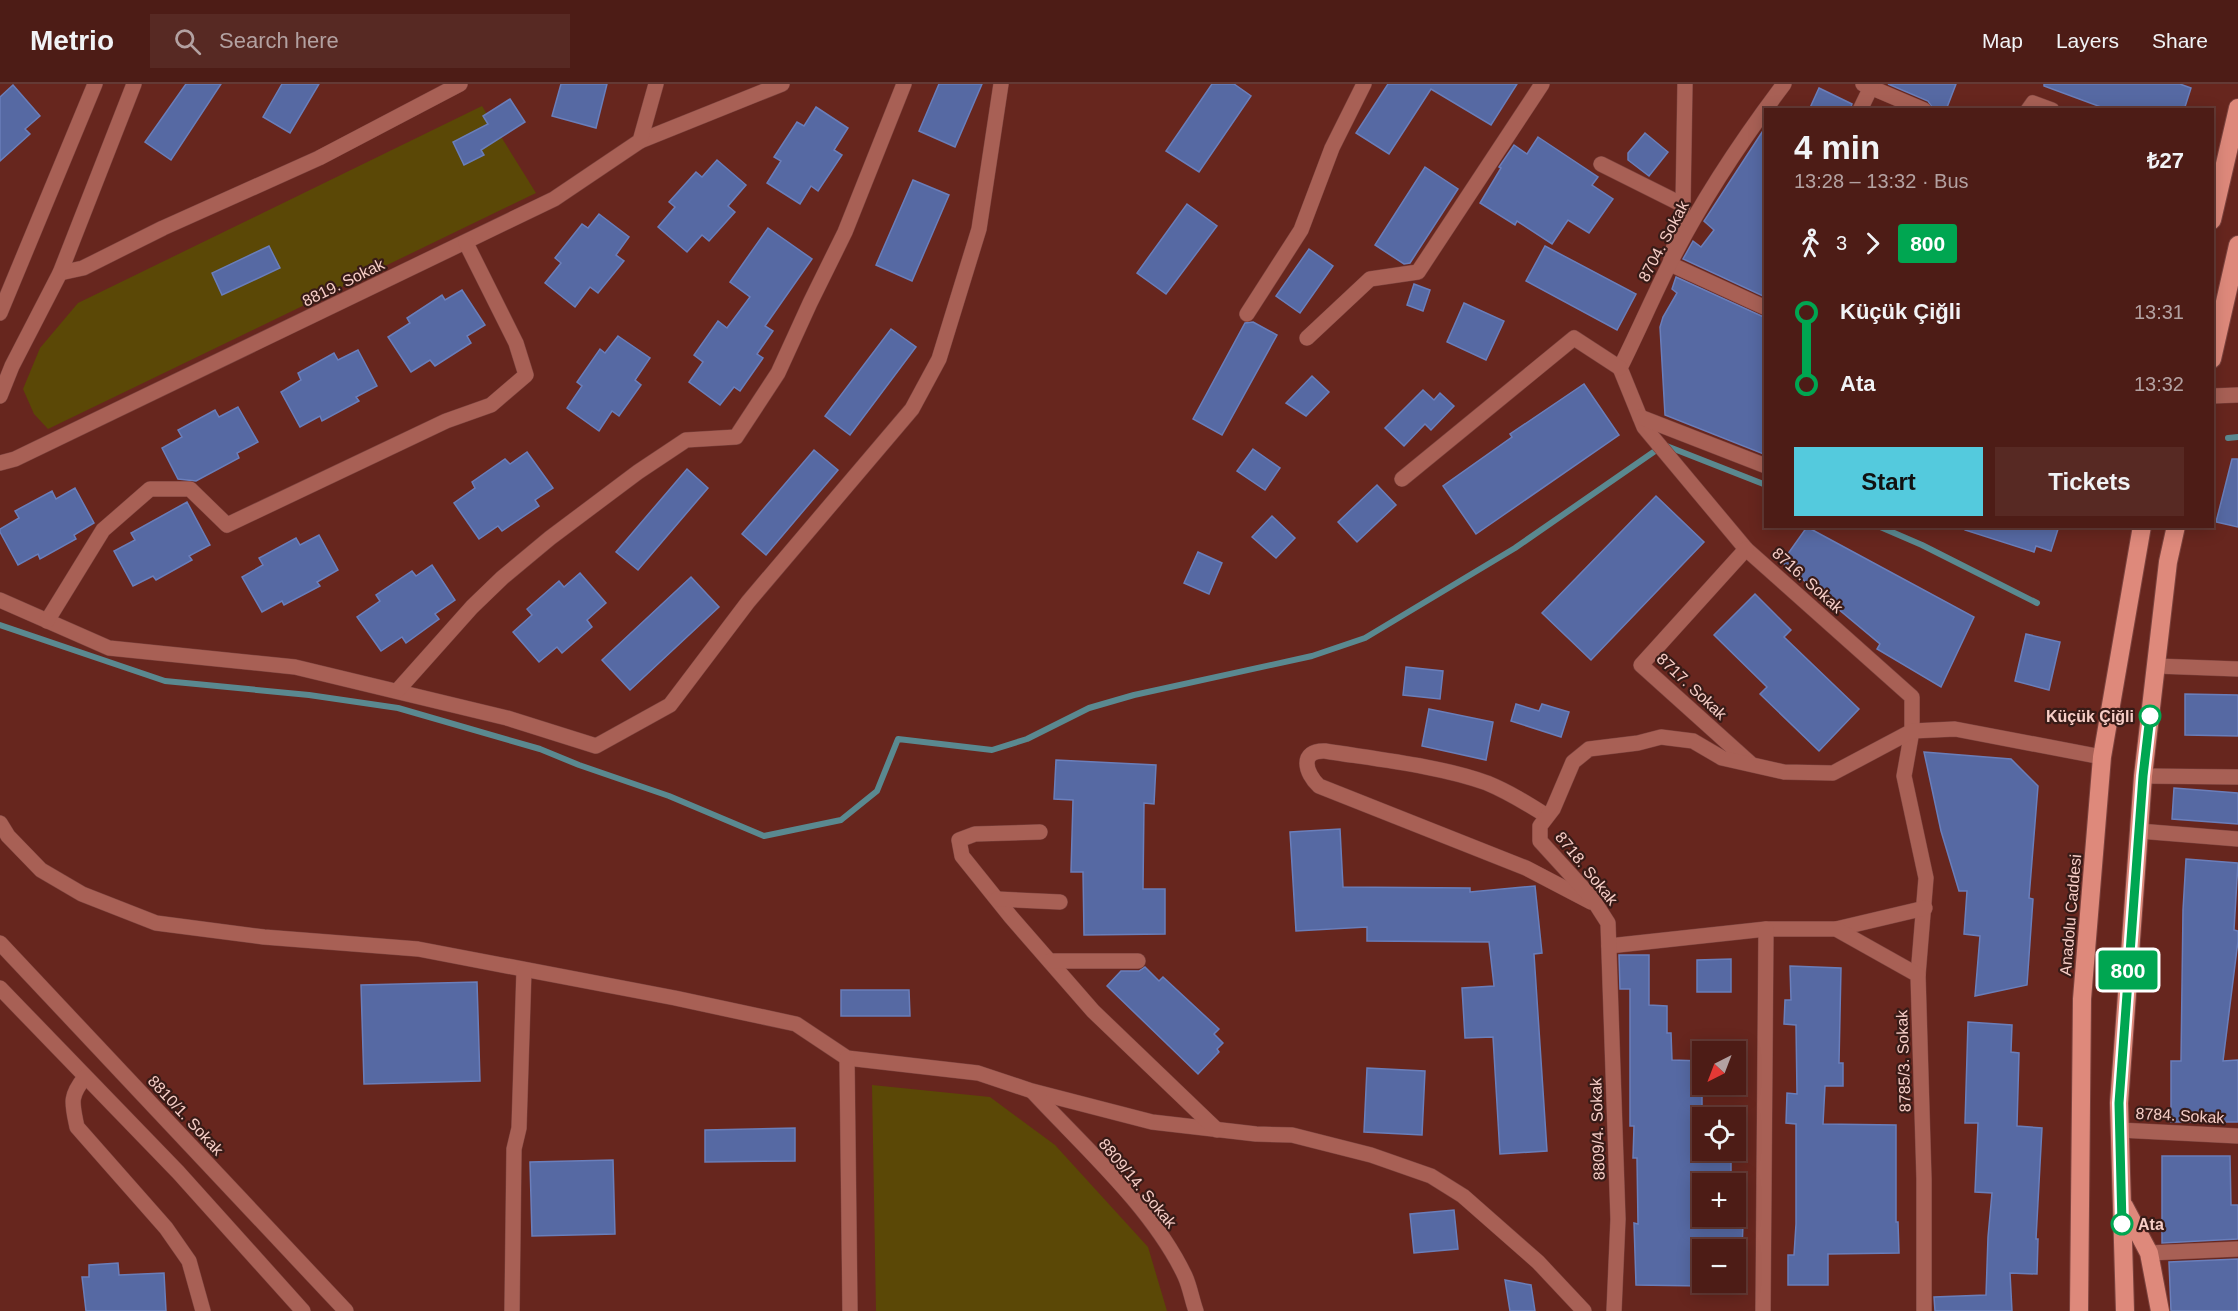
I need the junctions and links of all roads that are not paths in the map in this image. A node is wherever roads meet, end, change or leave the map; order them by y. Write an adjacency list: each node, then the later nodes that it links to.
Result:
1 (95, 84): 30 (street)
2 (134, 84): 28 (street)
3 (460, 84): 28 (street)
4 (656, 84): 20 (street)
5 (782, 84): 20 (street, 8819. Sokak)
6 (904, 84): 49 (street)
7 (1001, 84): 49 (street)
8 (1364, 84): 31 (street)
9 (1542, 84): 32 (street)
10 (1685, 84): 24 (street)
11 (1784, 84): 13 (street, 8704. Sokak)
12 (1867, 86): 14 (street); 15 (street)
13 (1767, 108)
14 (1861, 108)
15 (1919, 108)
16 (2029, 108): 17 (street)
17 (2046, 108)
18 (2238, 108): 22 (highway)
19 (1764, 111): 27 (street, 8704. Sokak)
20 (640, 141): 25 (street, 8819. Sokak)
21 (1602, 164): 24 (street)
22 (2219, 164): 23 (highway)
23 (2214, 204)
24 (1683, 206): 27 (street)
25 (466, 243): 39 (street, 8819. Sokak); 46 (street)
26 (2238, 245): 33 (highway)
27 (1670, 264): 29 (street); 34 (street, 8704. Sokak)
28 (60, 273): 36 (street)
29 (1764, 306)
30 (0, 313)
31 (1247, 314)
32 (1307, 338)
33 (2214, 350)
34 (1620, 368): 38 (street); 41 (street)
35 (2238, 395): 37 (street)
36 (0, 396)
37 (2214, 396)
38 (1642, 422): 40 (street); 44 (street, 8716. Sokak)
39 (0, 463)
40 (1764, 465)
41 (1402, 478)
42 (2142, 528): 51 (highway, Anadolu Caddesi)
43 (2176, 528): 47 (highway)
44 (1746, 549): 50 (street, 8716. Sokak); 52 (street, 8717. Sokak)
45 (0, 600): 46 (street)
46 (47, 621): 49 (street)
47 (2156, 666): 48 (street); 53 (highway)
48 (2238, 669)
49 (397, 691)
50 (1912, 731): 51 (street, 8718. Sokak); 52 (street, 8718. Sokak); 63 (street, 8716. Sokak)
51 (2102, 757): 92 (highway, Anadolu Caddesi)
52 (1752, 765): 55 (street, 8718. Sokak)
53 (2143, 776): 54 (street); 57 (highway)
54 (2238, 777)
55 (1547, 816): 62 (street, 8718. Sokak); 62 (street)
56 (0, 823): 70 (street)
57 (2139, 831): 59 (street); 77 (highway)
58 (1040, 832): 60 (street)
59 (2238, 839)
60 (997, 899): 61 (street); 69 (street)
61 (1060, 902)
62 (1597, 905): 67 (street, 8718. Sokak)
63 (1925, 908): 65 (street); 71 (street, 8785/3. Sokak)
64 (1766, 929): 65 (street); 67 (street); 90 (street)
65 (1836, 929): 71 (street)
66 (0, 943): 84 (street, 8810/1. Sokak)
67 (1609, 946): 89 (street, 8809/4. Sokak)
68 (1138, 961): 69 (street)
69 (1050, 962): 76 (street)
70 (524, 970): 73 (street); 85 (street)
71 (1918, 975): 91 (street, 8785/3. Sokak)
72 (0, 988): 74 (street)
73 (847, 1058): 75 (street); 86 (street)
74 (85, 1077): 82 (street); 83 (street)
75 (1032, 1091): 76 (street); 87 (street, 8809/14. Sokak)
76 (1217, 1130): 88 (street)
77 (2120, 1130): 78 (street, 8784. Sokak); 79 (highway)
78 (2238, 1136)
79 (2122, 1201): 81 (highway); 93 (highway)
80 (2238, 1249): 81 (street)
81 (2149, 1253): 94 (highway)
82 (203, 1311)
83 (303, 1311)
84 (346, 1311)
85 (512, 1311)
86 (850, 1311)
87 (1196, 1311)
88 (1584, 1311)
89 (1614, 1311)
90 (1763, 1311)
91 (1924, 1311)
92 (2079, 1311)
93 (2125, 1311)
94 (2160, 1311)

